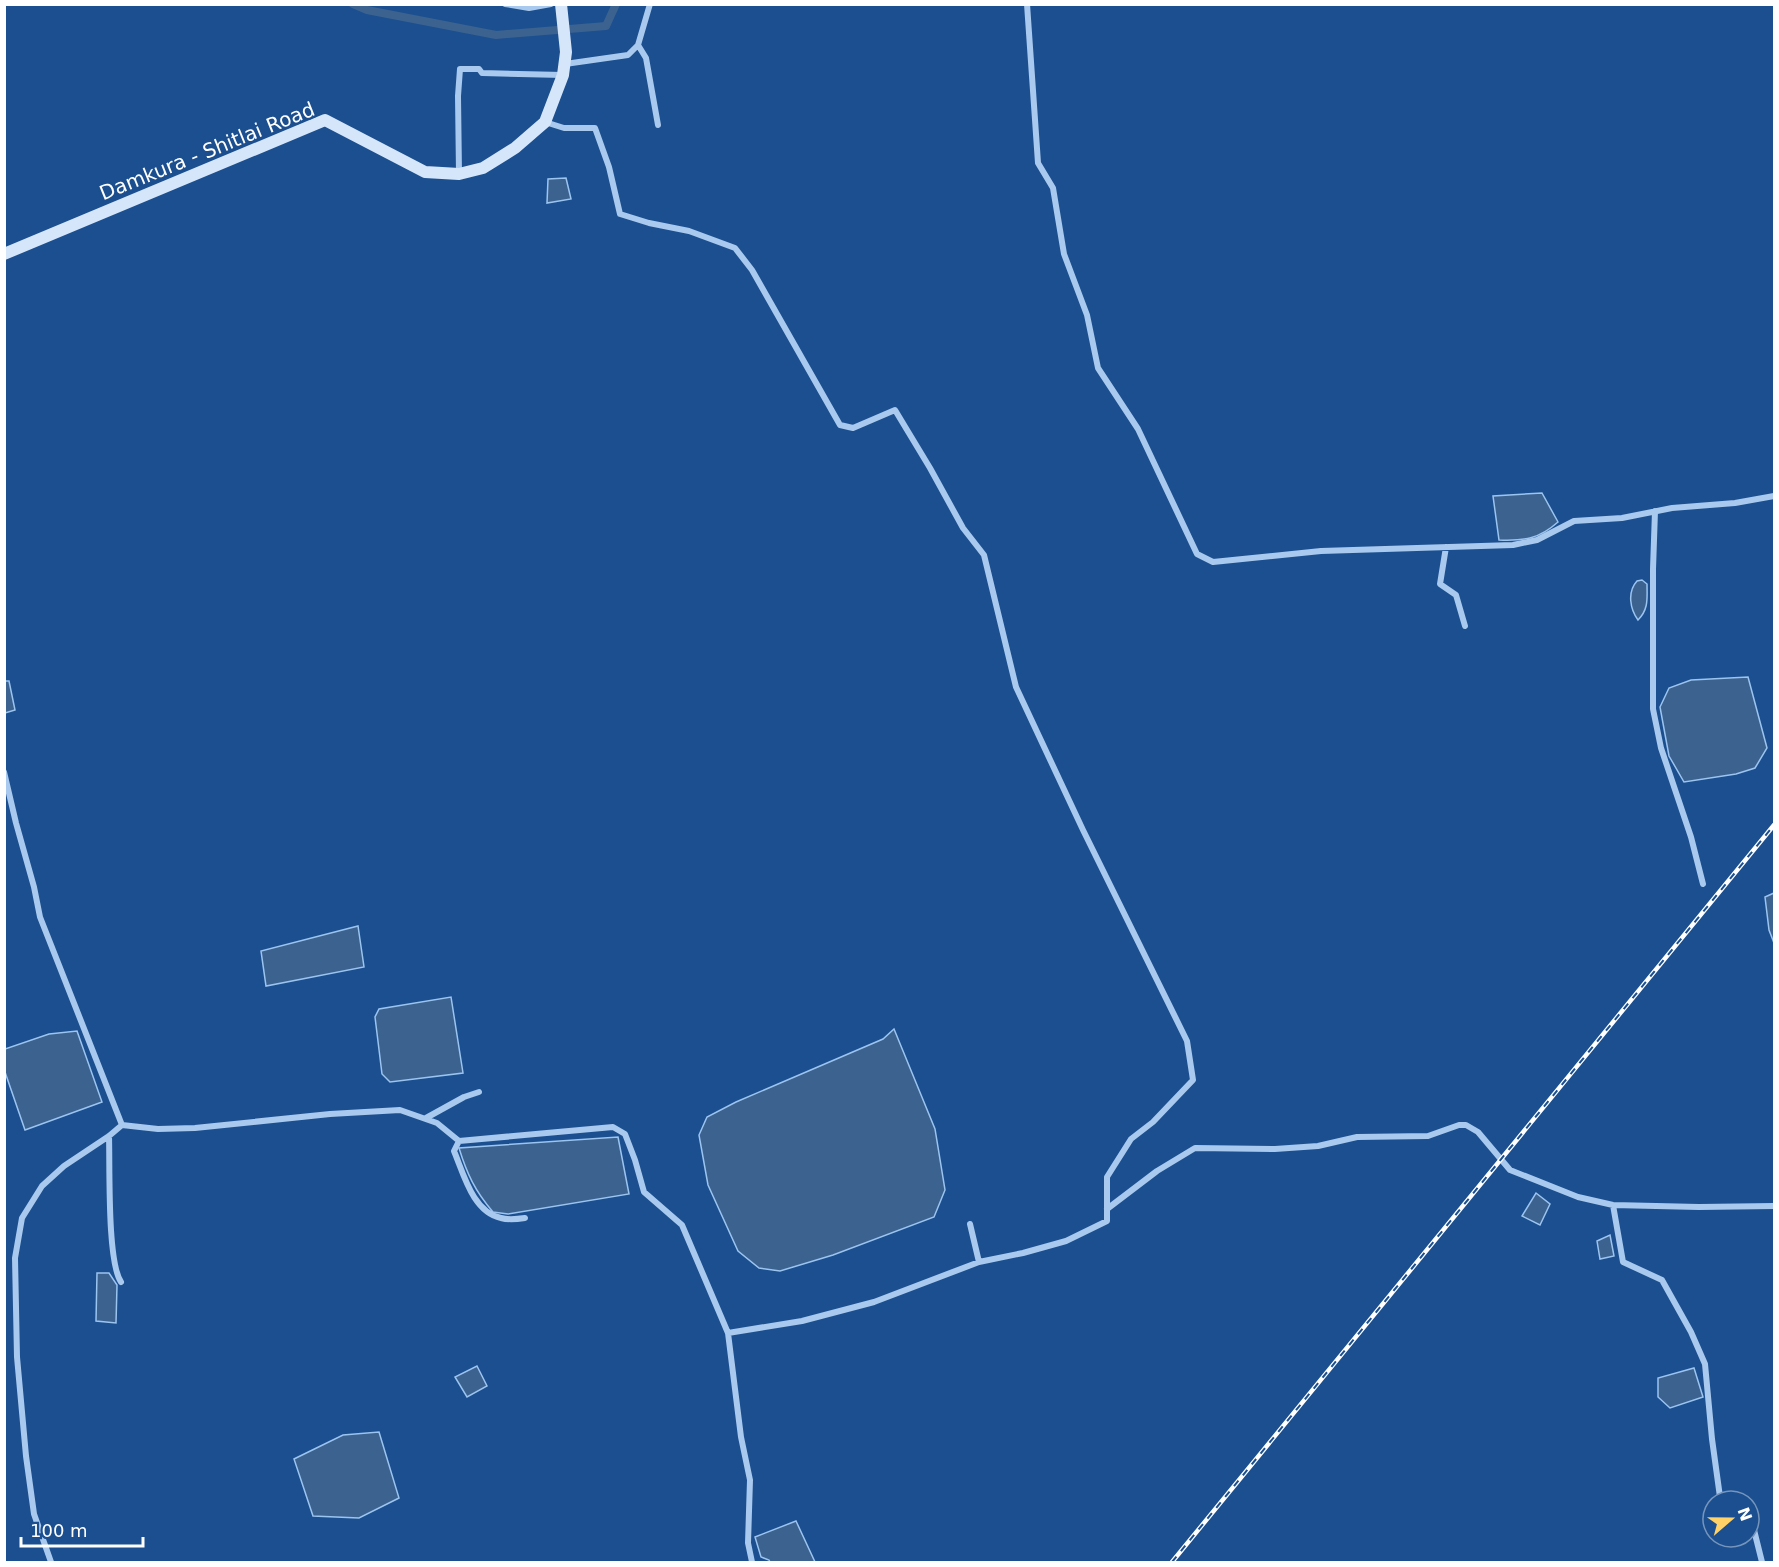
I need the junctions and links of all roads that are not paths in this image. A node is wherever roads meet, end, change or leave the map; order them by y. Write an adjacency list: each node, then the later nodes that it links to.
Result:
1 (504, 4): 2 (street)
2 (551, 4)
3 (650, 4): 6 (street)
4 (1027, 4): 14 (street)
5 (562, 10): 7 (street)
6 (638, 45): 7 (street); 9 (street)
7 (564, 64): 8 (street, Damkura - Shitlai Road); 10 (street)
8 (545, 122): 10 (street, Damkura - Shitlai Road); 25 (street)
9 (658, 125)
10 (459, 174): 11 (street, Damkura - Shitlai Road)
11 (4, 254)
12 (1774, 496): 13 (street)
13 (1655, 511): 14 (street); 17 (street)
14 (1446, 547): 15 (street)
15 (1465, 626)
16 (4, 772): 20 (street)
17 (1703, 884)
18 (479, 1092): 19 (street)
19 (426, 1118): 20 (street); 22 (street)
20 (122, 1125): 21 (street)
21 (109, 1136): 29 (street); 32 (street)
22 (459, 1141): 26 (street); 30 (street)
23 (1613, 1205): 24 (street); 25 (street); 31 (street)
24 (1774, 1206)
25 (1107, 1209): 28 (street)
26 (525, 1218)
27 (970, 1224): 28 (street)
28 (980, 1262): 30 (street)
29 (121, 1282)
30 (728, 1333): 33 (street)
31 (1719, 1489)
32 (51, 1563)
33 (752, 1563)

